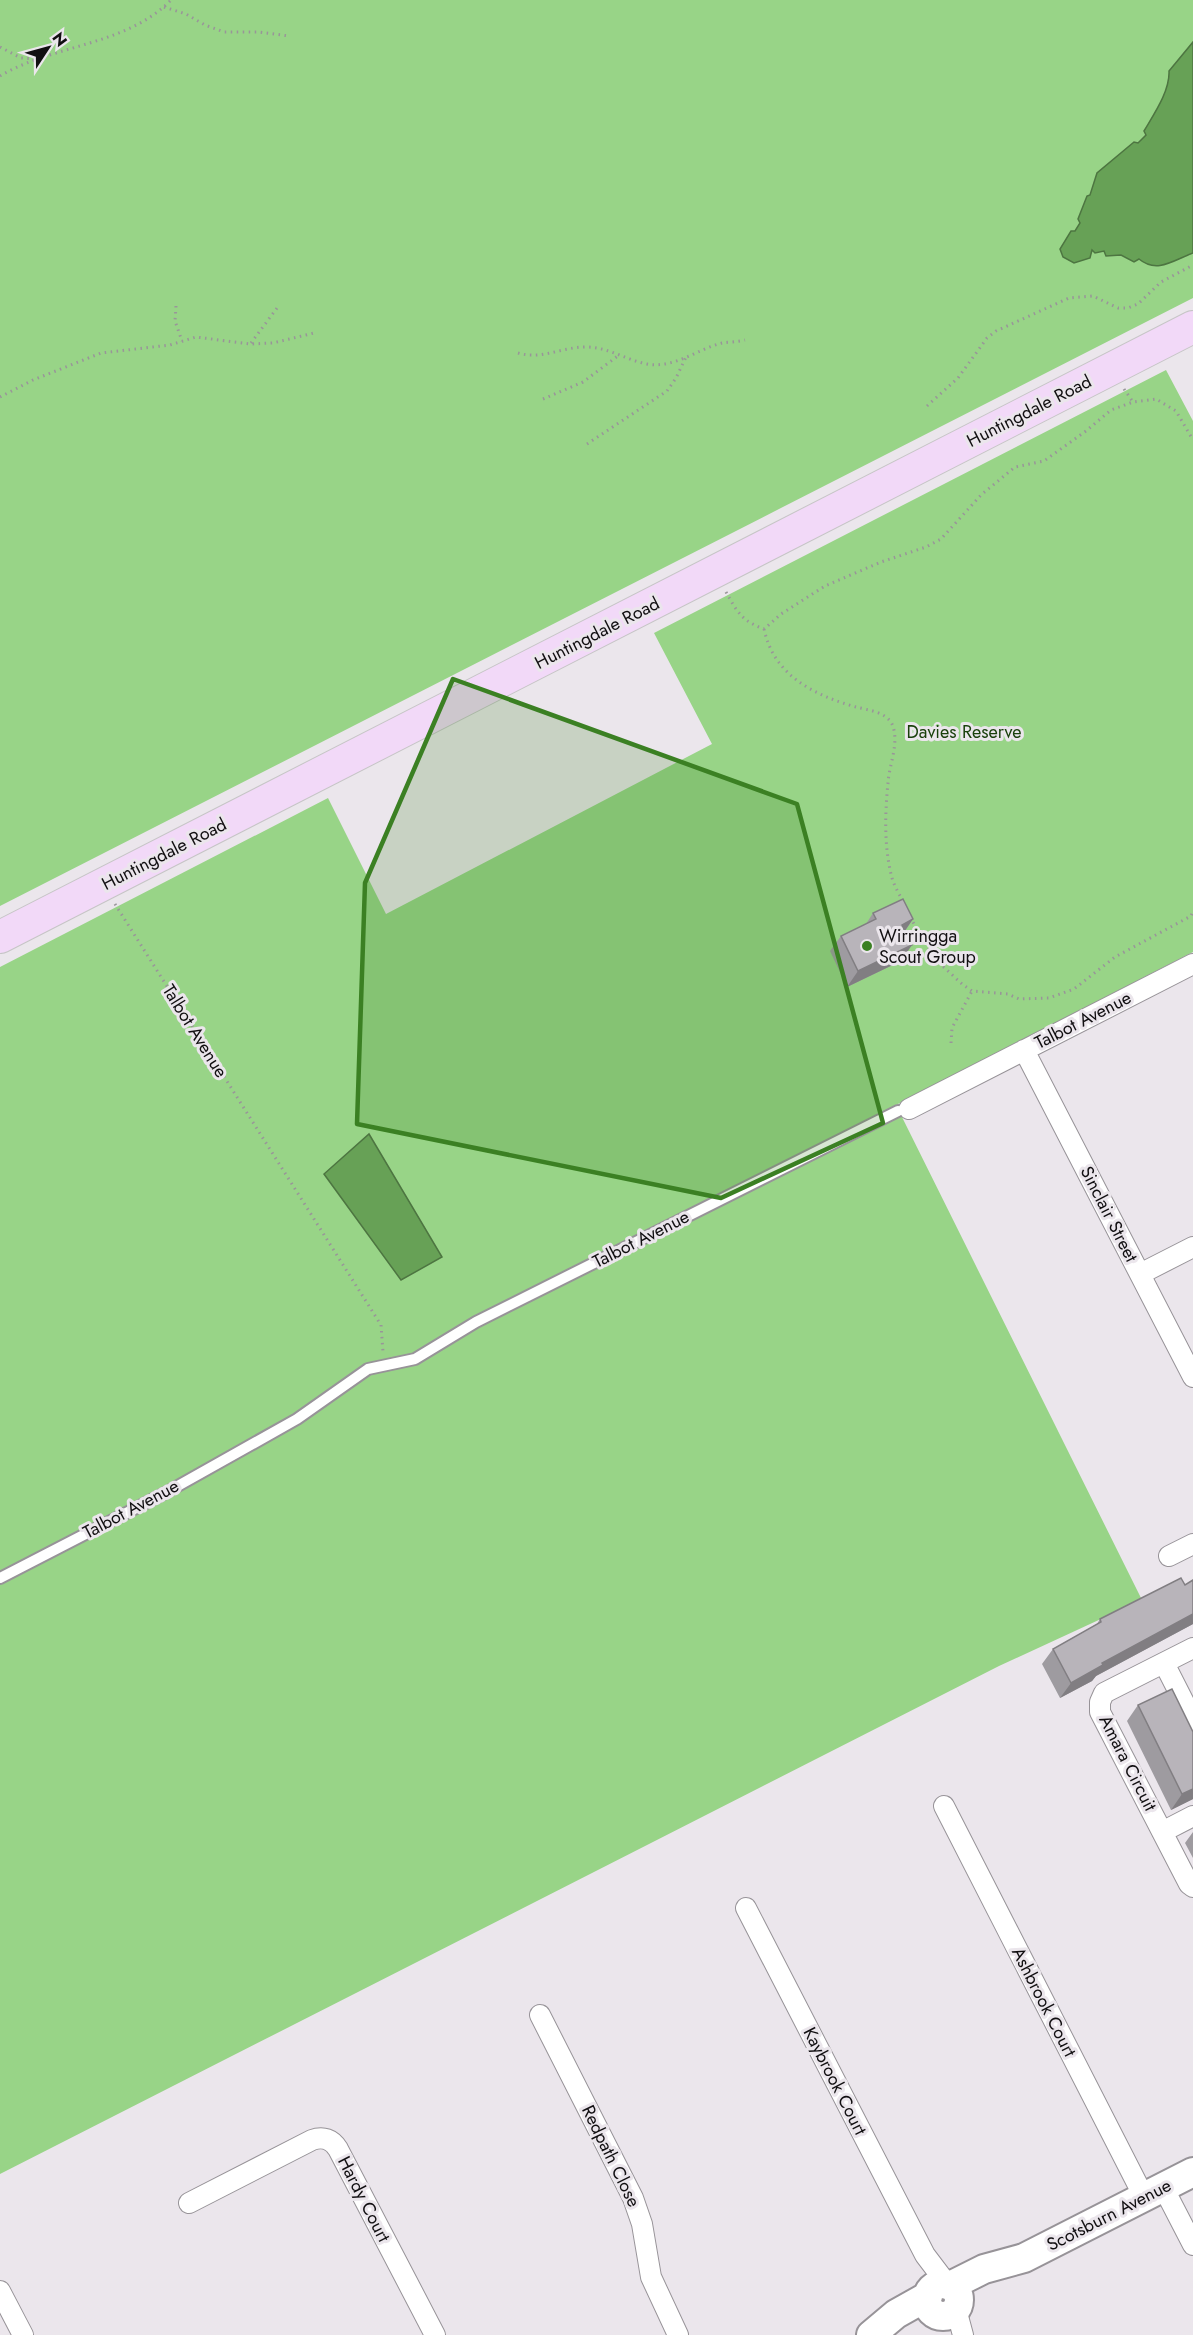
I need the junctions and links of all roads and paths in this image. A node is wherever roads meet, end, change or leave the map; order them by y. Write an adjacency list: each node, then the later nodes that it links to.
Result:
1 (171, 0): 2 (path)
2 (164, 7): 3 (path); 5 (path)
3 (289, 36)
4 (0, 47): 5 (path)
5 (40, 58): 6 (path)
6 (0, 76)
7 (1193, 265): 22 (path)
8 (176, 306): 13 (path)
9 (277, 308): 14 (path)
10 (1193, 327): 25 (main road, Huntingdale Road)
11 (314, 333): 14 (path)
12 (744, 340): 17 (path)
13 (182, 341): 14 (path); 19 (path)
14 (250, 344)
15 (518, 353): 16 (path)
16 (620, 355): 17 (path); 20 (path)
17 (686, 357): 24 (path)
18 (1124, 389): 21 (path)
19 (0, 397)
20 (543, 399)
21 (1133, 402): 23 (path); 26 (path)
22 (927, 406)
23 (1193, 440)
24 (587, 444)
25 (716, 572): 26 (path); 27 (main road, Huntingdale Road)
26 (764, 629): 28 (path)
27 (103, 885): 31 (main road, Huntingdale Road); 39 (path, Talbot Avenue)
28 (904, 904)
29 (1193, 911): 33 (path)
30 (908, 913): 33 (path)
31 (0, 937)
32 (1193, 964): 35 (street, Talbot Avenue)
33 (972, 991): 34 (path)
34 (951, 1042)
35 (1024, 1050): 36 (street, Talbot Avenue); 38 (street, Sinclair Street)
36 (904, 1110): 39 (lane, Talbot Avenue)
37 (1193, 1247): 38 (street)
38 (1140, 1274): 40 (street, Sinclair Street)
39 (384, 1366): 43 (lane, Talbot Avenue)
40 (1193, 1377)
41 (1193, 1544): 42 (street)
42 (1169, 1556)
43 (0, 1578)
44 (1193, 1648): 45 (street, Amara Circuit)
45 (1164, 1663): 46 (street); 49 (street, Amara Circuit)
46 (1193, 1720)
47 (944, 1806): 54 (street, Ashbrook Court)
48 (1193, 1815): 49 (street)
49 (1162, 1832): 50 (street, Amara Circuit)
50 (1193, 1887)
51 (746, 1908): 58 (street, Kaybrook Court)
52 (540, 2015): 61 (street, Redpath Close)
53 (1193, 2172): 54 (street, Scotsburn Avenue)
54 (1153, 2192): 56 (street, Ashbrook Court); 58 (street, Scotsburn Avenue)
55 (189, 2203): 60 (street, Hardy Court)
56 (1193, 2245)
57 (0, 2291): 59 (street)
58 (947, 2307): 62 (street, Scotsburn Avenue); 63 (street, Scotsburn Avenue)
59 (22, 2335)
60 (435, 2335)
61 (678, 2335)
62 (871, 2335)
63 (883, 2335)

